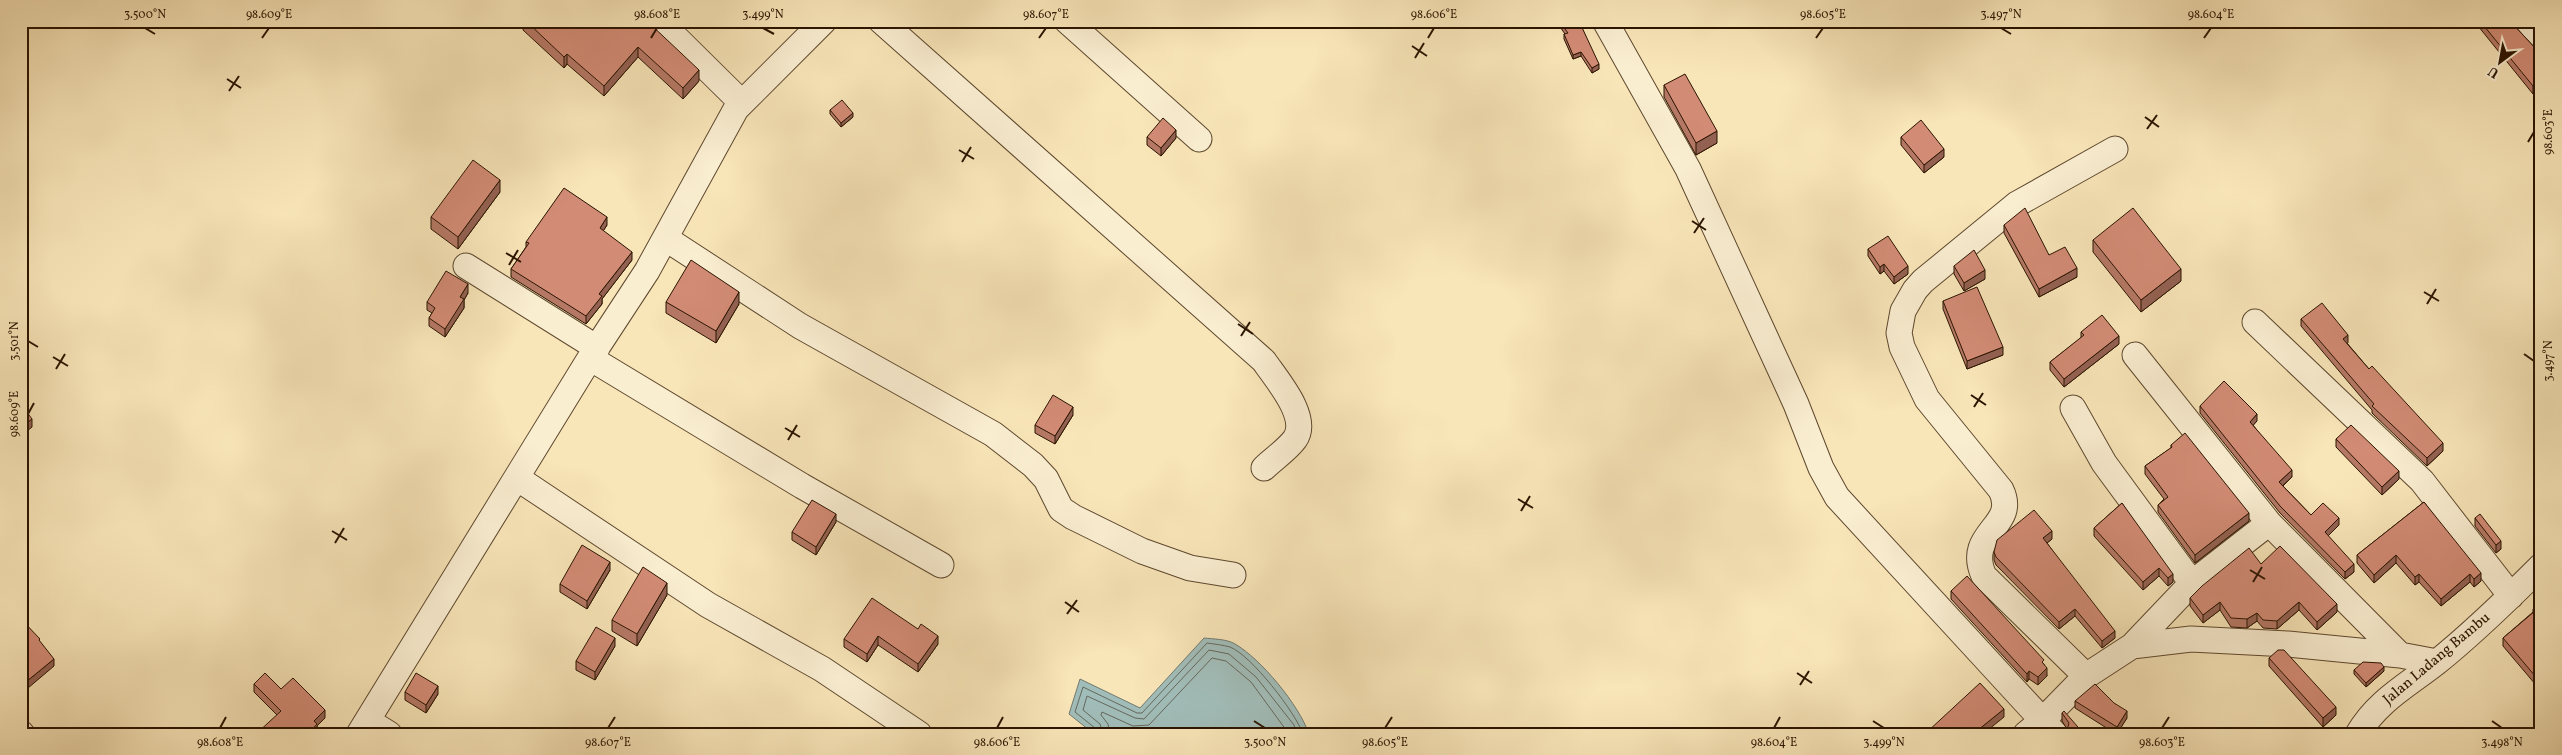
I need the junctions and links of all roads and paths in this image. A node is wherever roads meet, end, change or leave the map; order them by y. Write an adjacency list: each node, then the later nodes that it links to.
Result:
1 (659, 21): 8 (street)
2 (824, 21): 8 (street)
3 (881, 21): 17 (street)
4 (1067, 21): 9 (street)
5 (1605, 21): 29 (street)
6 (2522, 21): 7 (street)
7 (2541, 44)
8 (740, 101): 11 (street)
9 (1198, 138)
10 (2115, 149): 28 (street)
11 (665, 238): 14 (street); 22 (street)
12 (466, 266): 14 (street)
13 (2255, 322): 24 (street)
14 (594, 353): 18 (street); 20 (street)
15 (2135, 355): 19 (street)
16 (2073, 408): 23 (street)
17 (1264, 468)
18 (517, 478): 30 (street); 31 (street)
19 (2269, 523): 23 (street); 26 (street)
20 (942, 565)
21 (2541, 566): 24 (street, Jalan Ladang Bambu)
22 (1233, 575)
23 (2192, 583): 25 (street)
24 (2511, 596): 27 (street, Jalan Ladang Bambu)
25 (2132, 646): 26 (street); 28 (street)
26 (2400, 655): 27 (street)
27 (2437, 662): 32 (street, Jalan Ladang Bambu)
28 (2086, 676): 29 (street)
29 (2041, 729)
30 (372, 730)
31 (919, 734)
32 (2358, 734)

